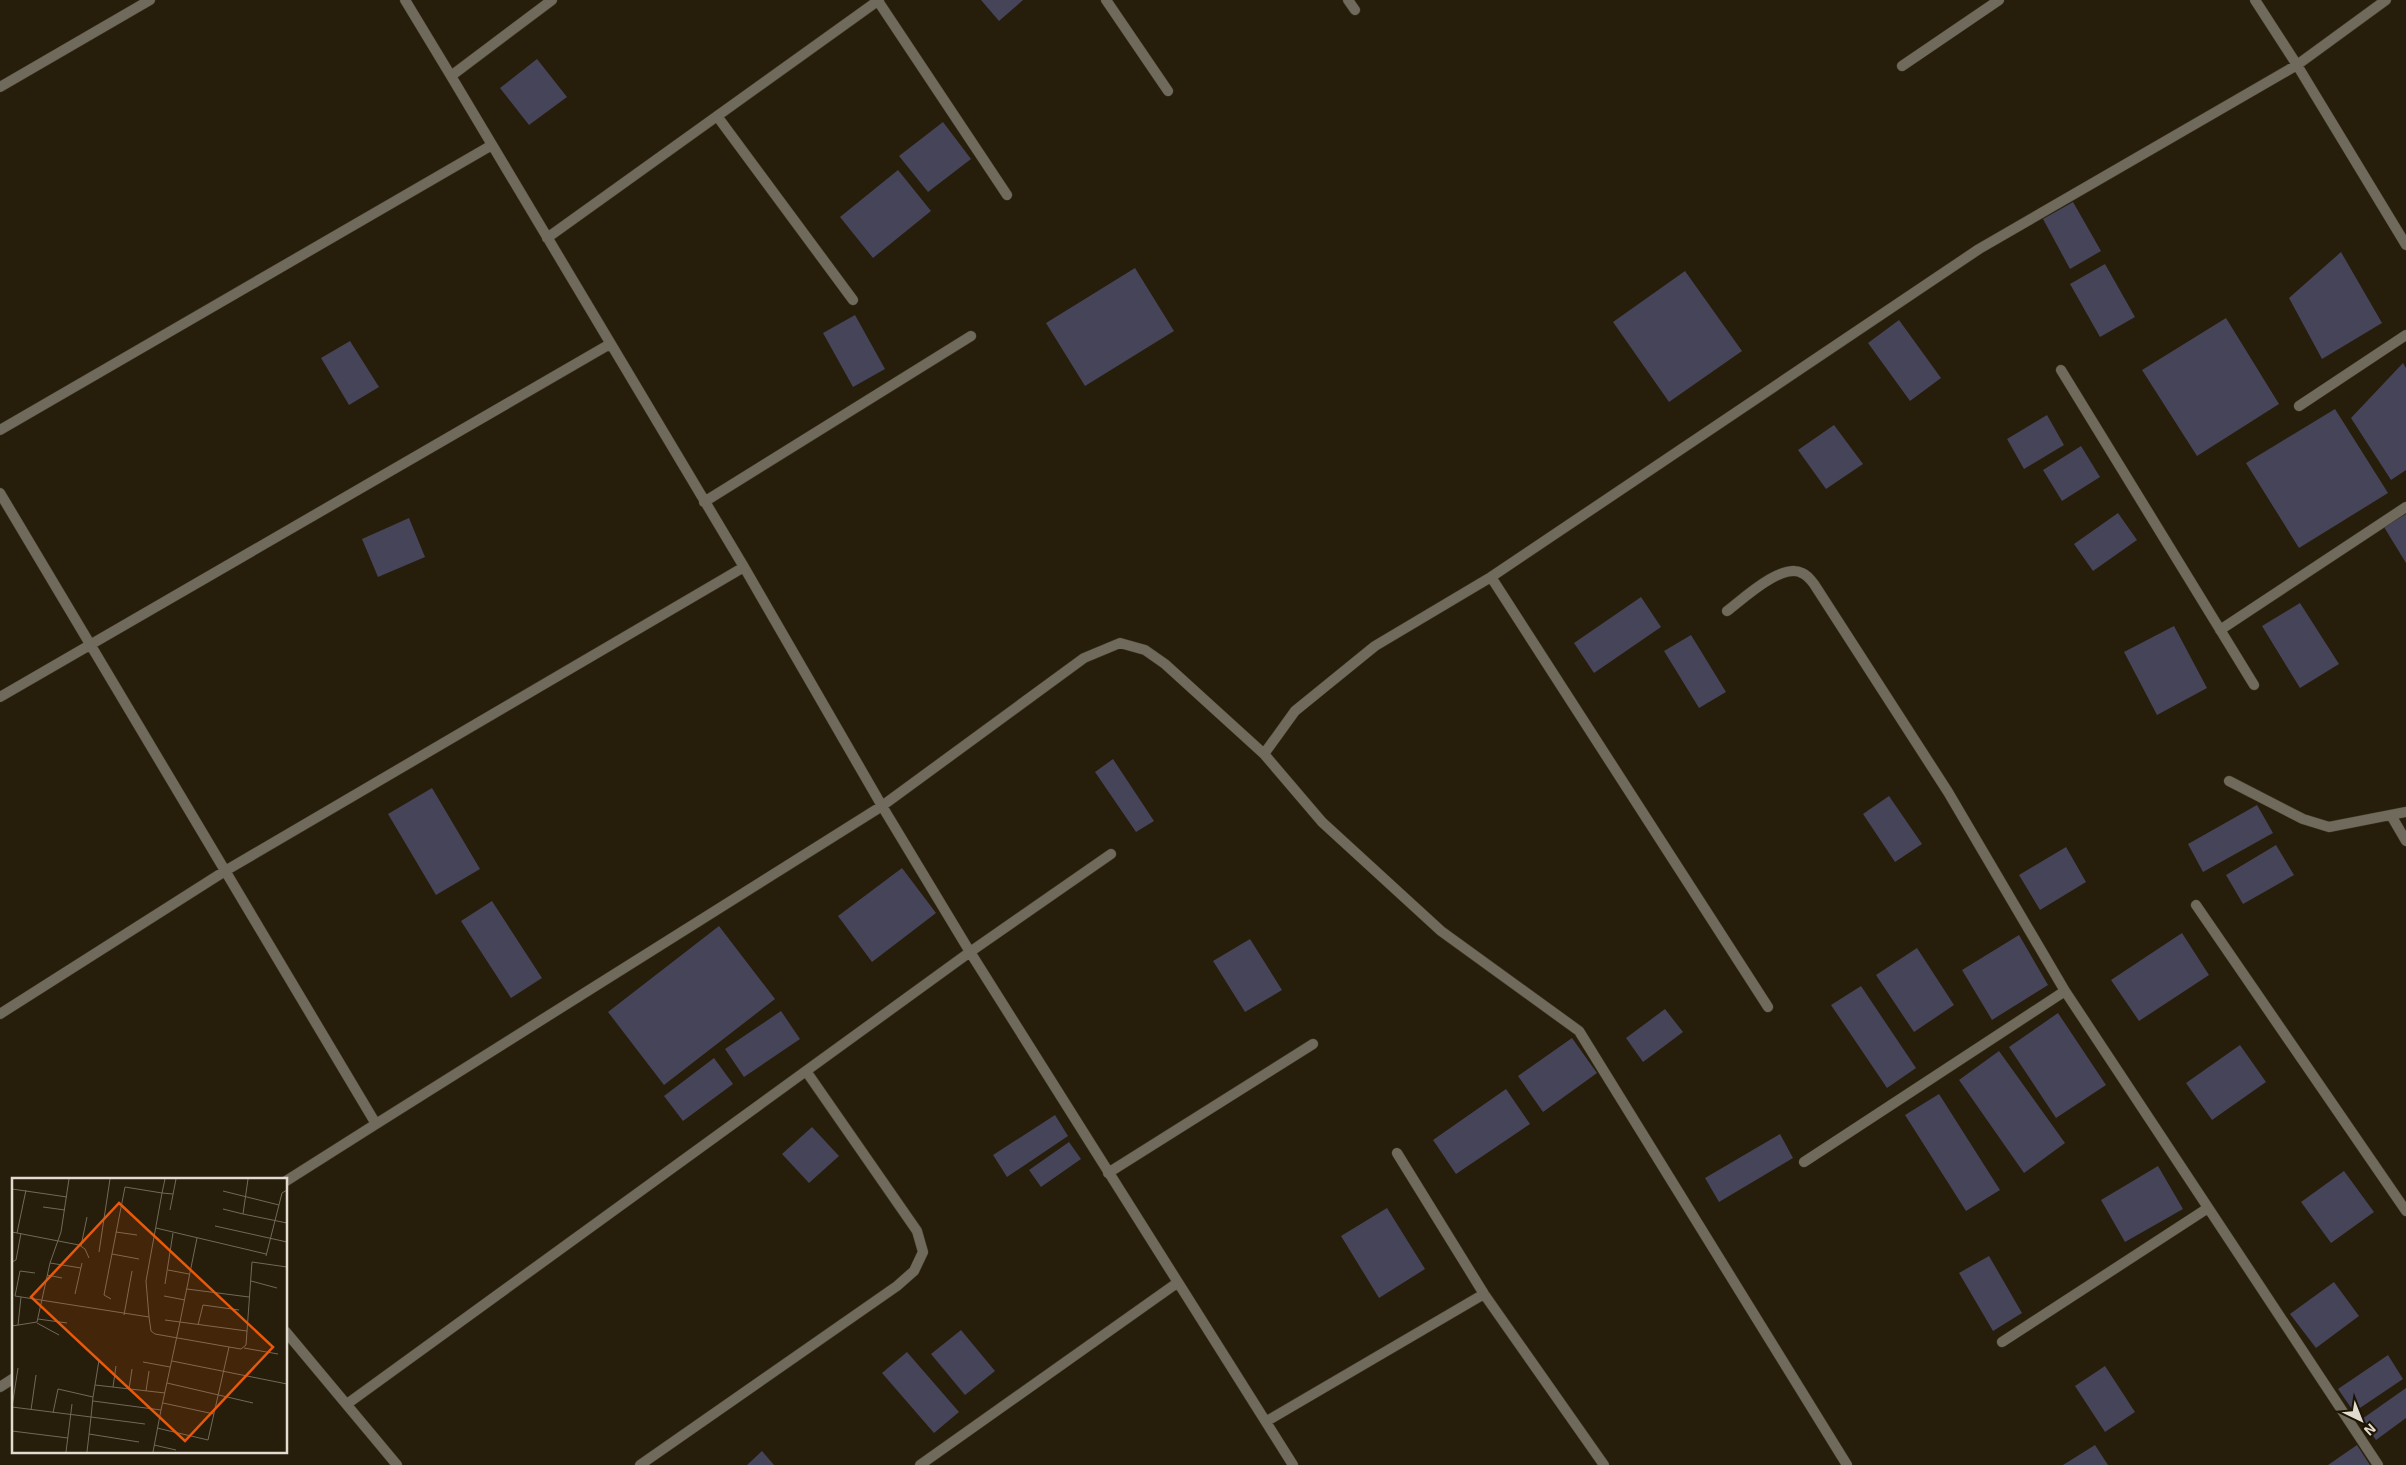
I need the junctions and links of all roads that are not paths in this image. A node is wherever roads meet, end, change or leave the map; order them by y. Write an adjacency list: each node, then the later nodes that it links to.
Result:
1 (150, 0): 14 (street)
2 (404, 0): 13 (street)
3 (552, 0): 13 (street)
4 (878, 0): 16 (street); 18 (street)
5 (1106, 0): 15 (street)
6 (1348, 0): 10 (street)
7 (1999, 0): 12 (street)
8 (2255, 0): 11 (street)
9 (2386, 0): 11 (street)
10 (1355, 10)
11 (2297, 65): 20 (street); 32 (street)
12 (1902, 66)
13 (451, 76): 17 (street)
14 (0, 87)
15 (1168, 91)
16 (717, 116): 19 (street); 21 (street)
17 (492, 145): 19 (street); 27 (street)
18 (1007, 195)
19 (547, 238): 24 (street)
20 (2406, 245)
21 (853, 300)
22 (2406, 335): 26 (street)
23 (971, 336): 29 (street)
24 (610, 344): 29 (street); 35 (street)
25 (2061, 370): 34 (street)
26 (2299, 406)
27 (0, 430)
28 (0, 493): 35 (street)
29 (704, 502): 31 (street)
30 (2406, 507): 34 (street)
31 (744, 566): 40 (street); 45 (street)
32 (1490, 578): 38 (street); 49 (street)
33 (1727, 611): 48 (street)
34 (2220, 630): 36 (street)
35 (91, 645): 37 (street); 45 (street)
36 (2254, 685)
37 (0, 697)
38 (1264, 754): 40 (street); 73 (street)
39 (2229, 781): 42 (street)
40 (882, 806): 47 (street); 53 (street)
41 (2406, 812): 42 (street)
42 (2392, 817): 43 (street)
43 (2406, 841)
44 (1111, 854): 47 (street)
45 (225, 871): 50 (street); 53 (street)
46 (2196, 905): 59 (street)
47 (970, 952): 52 (street); 56 (street)
48 (2065, 991): 55 (street); 58 (street)
49 (1768, 1007)
50 (0, 1014)
51 (1313, 1044): 56 (street)
52 (806, 1071): 66 (street); 69 (street)
53 (376, 1124): 57 (street)
54 (1397, 1153): 61 (street)
55 (1804, 1162)
56 (1108, 1173): 60 (street)
57 (288, 1180)
58 (2208, 1208): 63 (street); 74 (street)
59 (2406, 1211)
60 (1177, 1283): 67 (street); 70 (street)
61 (1484, 1294): 67 (street); 72 (street)
62 (288, 1334): 66 (street)
63 (2002, 1342)
64 (12, 1379): 65 (street)
65 (0, 1387)
66 (347, 1404): 68 (street)
67 (1267, 1421): 71 (street)
68 (397, 1465)
69 (640, 1465)
70 (920, 1465)
71 (1293, 1465)
72 (1604, 1465)
73 (1847, 1465)
74 (2378, 1465)

